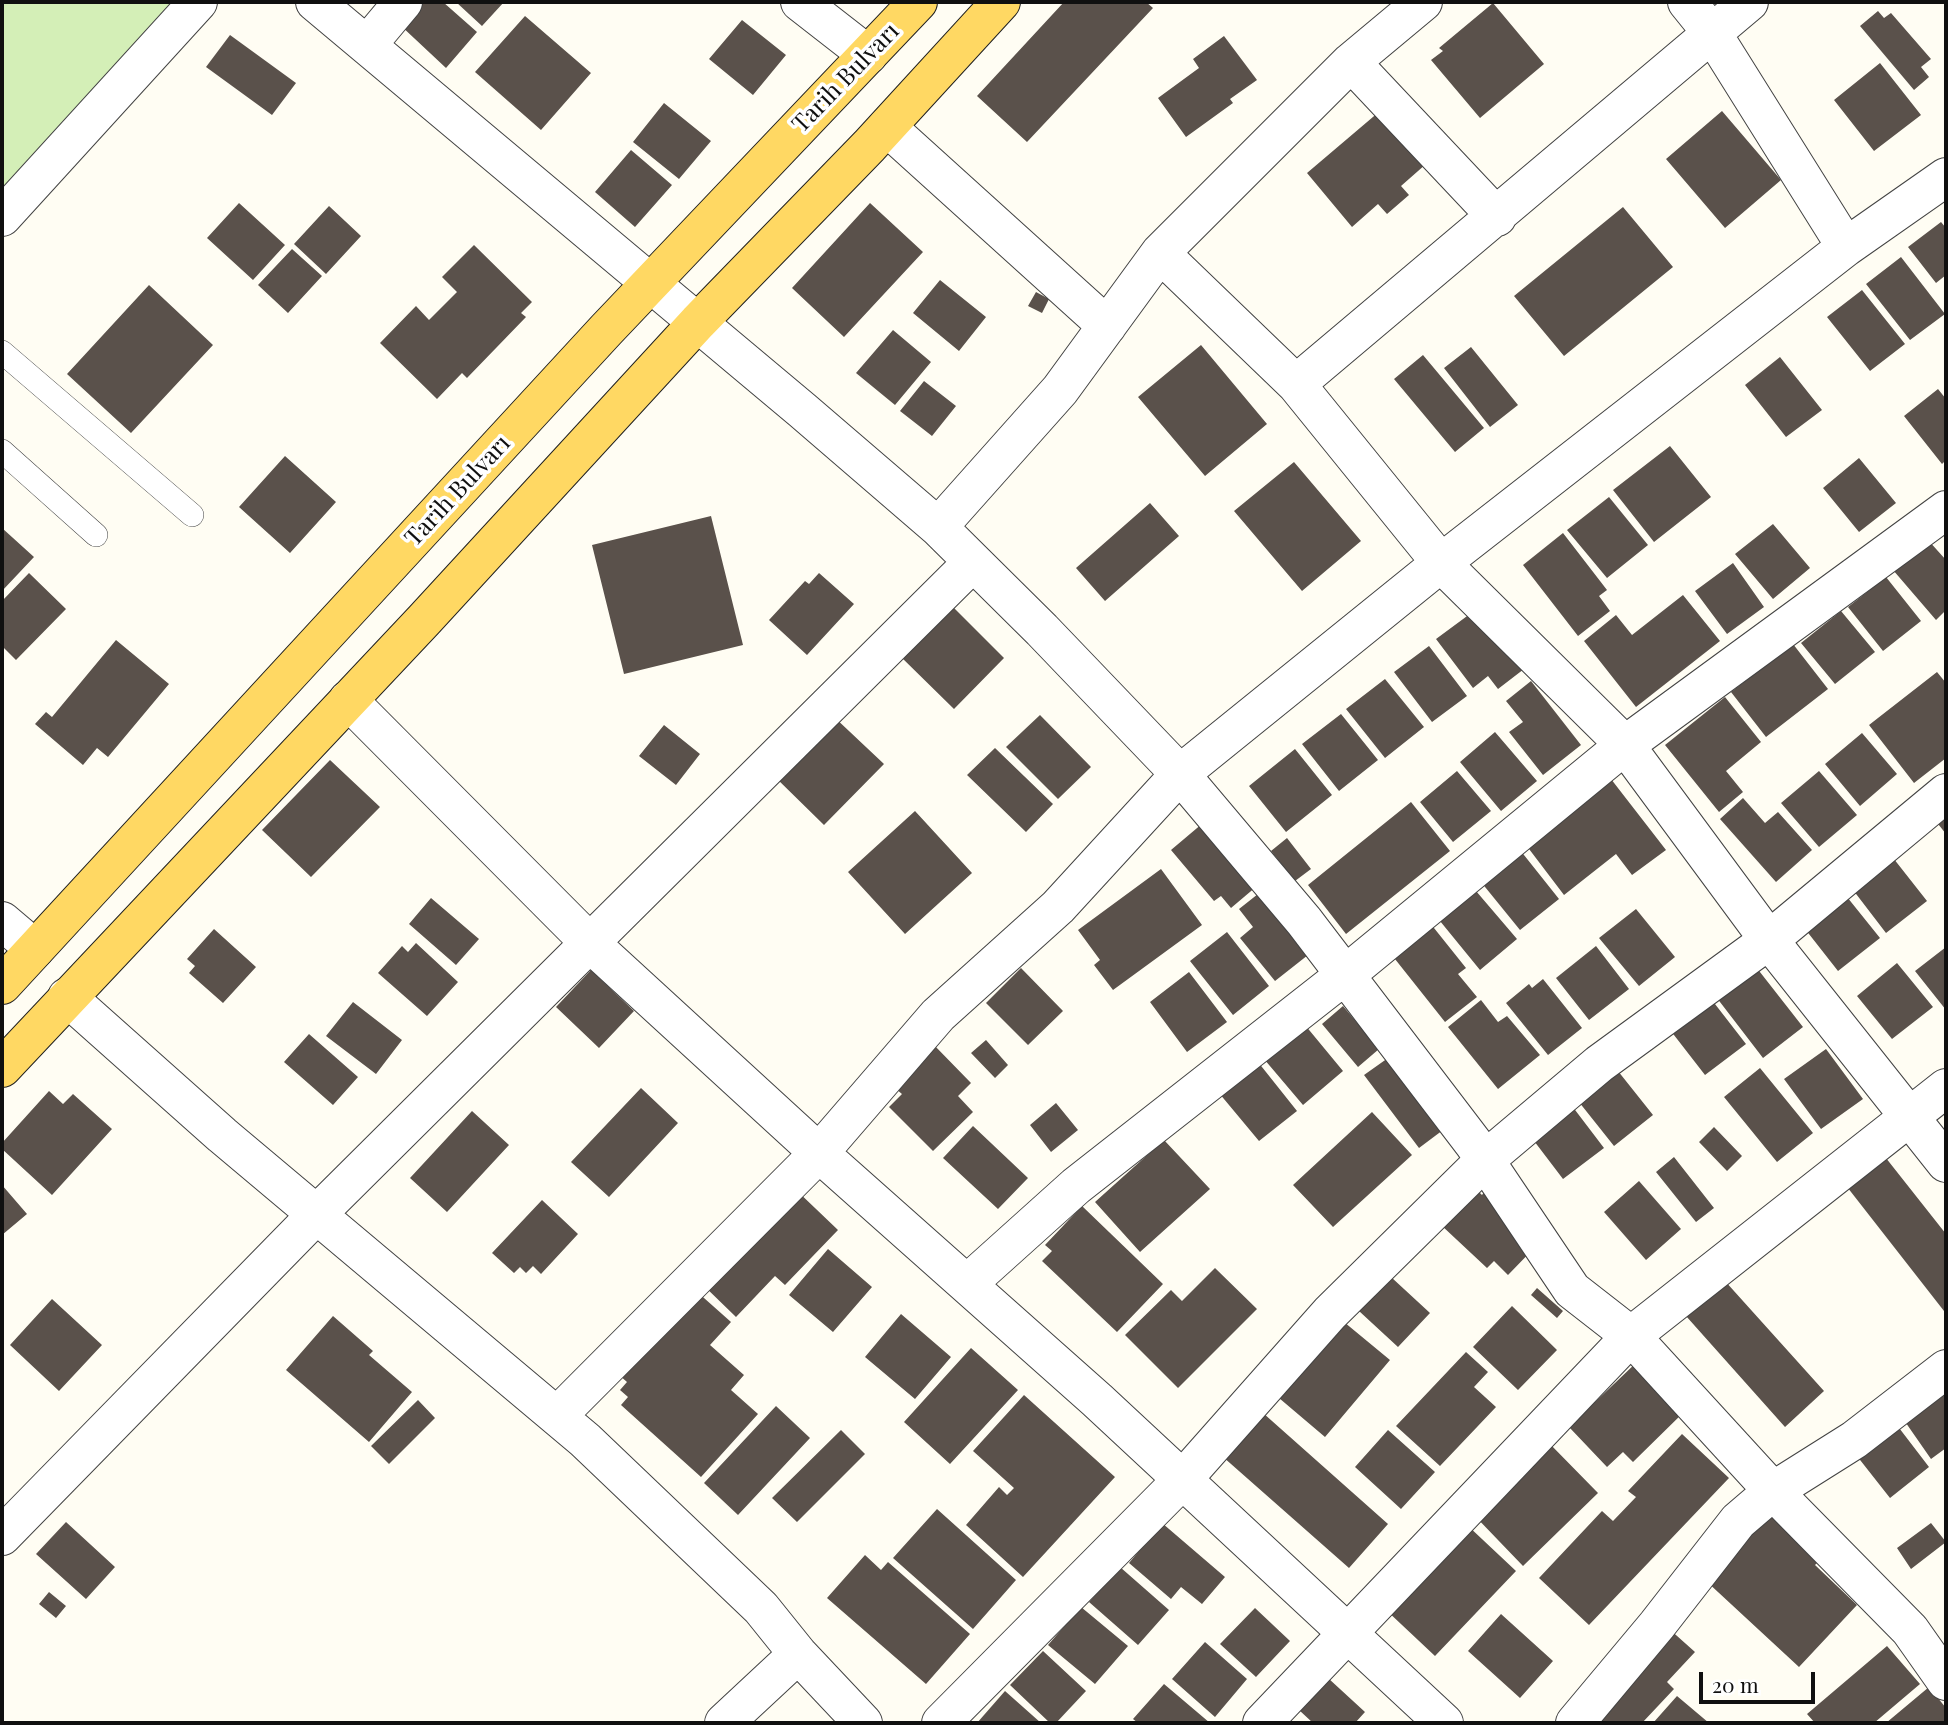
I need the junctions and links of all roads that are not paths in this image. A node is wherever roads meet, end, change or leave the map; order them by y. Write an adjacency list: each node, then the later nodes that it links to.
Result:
1 (198, 2): 17 (street)
2 (314, 2): 11 (street)
3 (403, 2): 11 (street)
4 (800, 2): 12 (street)
5 (918, 2): 12 (main road, Tarih Bulvarı)
6 (1001, 2): 14 (main road)
7 (1423, 2): 13 (street)
8 (1687, 2): 10 (street)
9 (1749, 2): 10 (street)
10 (1712, 33): 16 (street); 18 (street)
11 (367, 46): 20 (street)
12 (868, 55): 20 (main road, Tarih Bulvarı)
13 (1351, 62): 16 (street); 19 (street)
14 (887, 127): 21 (main road); 22 (street)
15 (1946, 177): 18 (street)
16 (1497, 216): 24 (street)
17 (2, 217)
18 (1846, 247): 31 (street)
19 (1160, 253): 22 (street); 24 (street)
20 (651, 283): 21 (street); 39 (main road, Tarih Bulvarı)
21 (698, 322): 28 (street); 32 (main road)
22 (1107, 326): 28 (street)
23 (2, 352): 27 (lane)
24 (1296, 384): 31 (street)
25 (2, 451): 29 (lane)
26 (1946, 510): 33 (street)
27 (192, 515)
28 (937, 527): 30 (street)
29 (96, 535)
30 (973, 562): 34 (street); 38 (street)
31 (1441, 563): 33 (street); 34 (street)
32 (348, 700): 38 (street); 42 (main road)
33 (1625, 745): 37 (street); 40 (street)
34 (1180, 774): 40 (street); 46 (street)
35 (1946, 793): 37 (street)
36 (2, 921): 39 (street)
37 (1769, 940): 45 (street); 47 (street)
38 (590, 943): 46 (street); 49 (street)
39 (35, 949): 41 (main road, Tarih Bulvarı)
40 (1345, 975): 47 (street); 50 (street)
41 (2, 985)
42 (68, 997): 43 (main road); 49 (street)
43 (2, 1068)
44 (1946, 1088): 45 (street)
45 (1911, 1118): 48 (street); 51 (street)
46 (819, 1153): 50 (street); 53 (street)
47 (1485, 1160): 51 (street); 54 (street)
48 (1946, 1163)
49 (317, 1214): 53 (street); 56 (street)
50 (967, 1284): 54 (street)
51 (1631, 1336): 55 (street); 57 (street)
52 (1946, 1369): 55 (street)
53 (557, 1416): 58 (street)
54 (1183, 1479): 57 (street); 62 (street)
55 (1773, 1491): 59 (street); 65 (street)
56 (2, 1536)
57 (1347, 1632): 63 (street); 64 (street)
58 (798, 1654): 60 (street); 61 (street)
59 (1946, 1681)
60 (724, 1723)
61 (863, 1723)
62 (941, 1723)
63 (1262, 1723)
64 (1444, 1723)
65 (1575, 1723)

